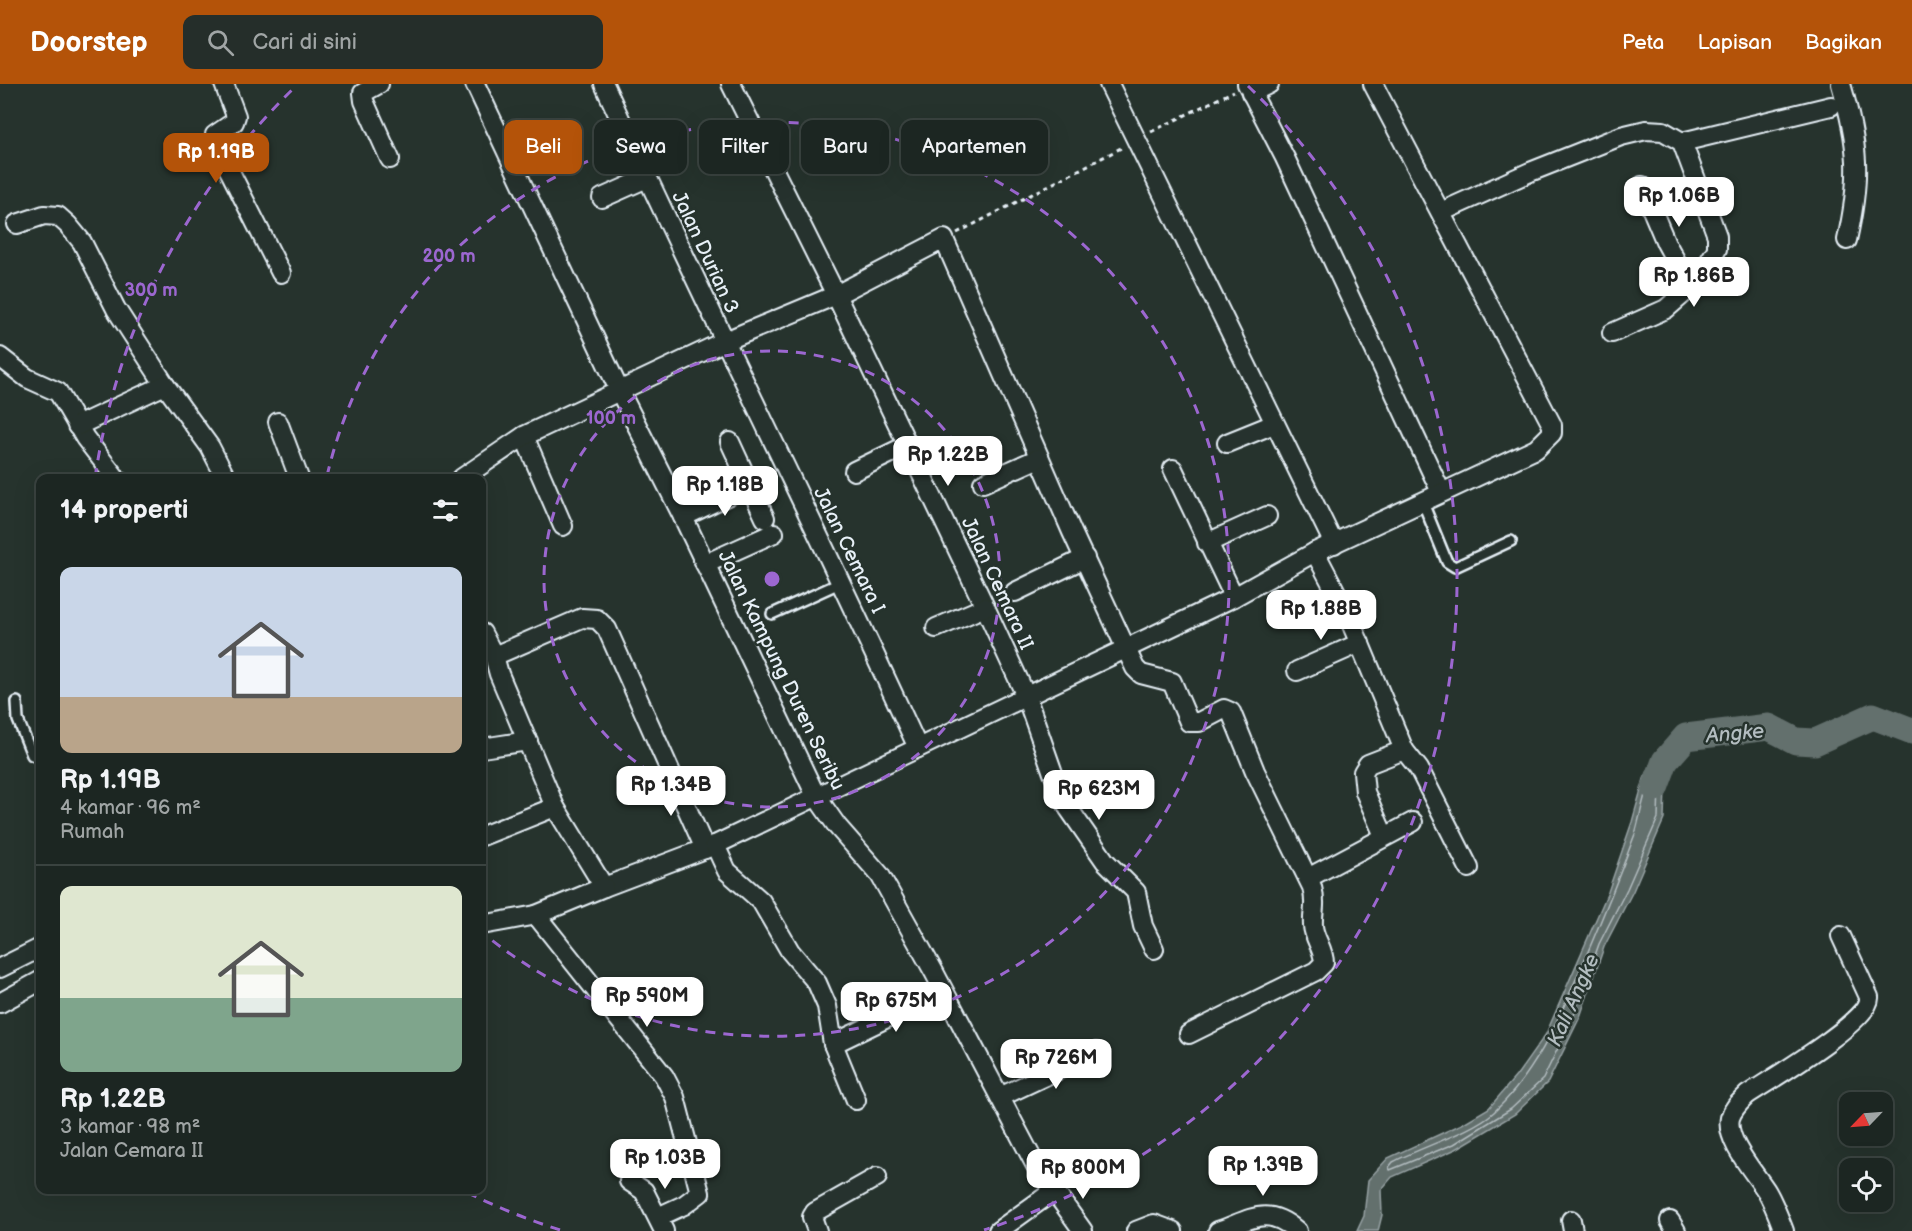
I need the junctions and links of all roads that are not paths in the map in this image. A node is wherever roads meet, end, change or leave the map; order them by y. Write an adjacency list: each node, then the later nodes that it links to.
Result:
1 (224, 84): 20 (street)
2 (379, 84): 13 (street)
3 (475, 84): 27 (street, Jalan Kampung Duren Seribu)
4 (604, 84): 14 (street, Jalan Durian 3)
5 (732, 84): 22 (street, Jalan Cemara II)
6 (1109, 84): 29 (street)
7 (1269, 84): 10 (street)
8 (1373, 84): 17 (street)
9 (1841, 84): 19 (street)
10 (1249, 89): 44 (street)
11 (1831, 106): 12 (street)
12 (1682, 142): 17 (street); 21 (street)
13 (390, 159)
14 (647, 178): 16 (street); 24 (street, Jalan Durian 3)
15 (1642, 186): 21 (street)
16 (602, 198)
17 (1441, 212): 44 (street)
18 (17, 224): 26 (street)
19 (1847, 240)
20 (280, 273)
21 (1689, 285): 23 (street)
22 (836, 295): 24 (street); 34 (street, Jalan Cemara II); 35 (street)
23 (1612, 333)
24 (723, 342): 27 (street); 55 (street, Jalan Cemara I)
25 (0, 357): 30 (street)
26 (165, 385): 30 (street); 39 (street)
27 (620, 392): 31 (street); 47 (street, Jalan Kampung Duren Seribu)
28 (278, 422): 40 (street)
29 (1274, 424): 33 (street); 51 (street)
30 (77, 426): 38 (street)
31 (524, 436): 41 (street); 48 (street)
32 (730, 442): 43 (street)
33 (1227, 444)
34 (908, 445): 37 (street); 58 (street, Jalan Cemara II)
35 (1040, 458): 42 (street); 53 (street)
36 (1173, 469): 50 (street)
37 (854, 471)
38 (113, 474)
39 (224, 474)
40 (297, 474)
41 (468, 474)
42 (983, 483)
43 (750, 484): 47 (street); 54 (street)
44 (1441, 492): 45 (street)
45 (1423, 503): 49 (lane); 51 (street)
46 (1266, 516): 50 (street)
47 (684, 517): 54 (street, Jalan Kampung Duren Seribu)
48 (563, 526)
49 (1511, 542)
50 (1207, 543): 57 (street)
51 (1334, 544): 52 (street)
52 (1315, 552): 57 (street); 62 (street)
53 (1085, 558): 56 (street); 63 (street)
54 (705, 564): 73 (street, Jalan Kampung Duren Seribu)
55 (842, 582): 59 (lane); 70 (street, Jalan Cemara I)
56 (1015, 592)
57 (1234, 597): 63 (street)
58 (985, 607): 60 (street); 66 (street, Jalan Cemara II)
59 (772, 614)
60 (936, 628)
61 (486, 641): 64 (street)
62 (1360, 643): 65 (street); 71 (street)
63 (1127, 649): 66 (street); 80 (street)
64 (494, 656): 68 (street); 78 (street)
65 (1297, 671)
66 (1026, 696): 70 (street); 85 (street, Jalan Cemara II)
67 (17, 702): 72 (lane)
68 (528, 741): 69 (street); 74 (street)
69 (486, 746)
70 (918, 748): 73 (street)
71 (1404, 750): 77 (street); 79 (street)
72 (36, 756)
73 (816, 796): 78 (street); 89 (street, Jalan Kampung Duren Seribu)
74 (555, 807): 76 (street); 81 (street)
75 (1413, 822): 77 (street)
76 (486, 834)
77 (1384, 836): 80 (street)
78 (710, 847): 81 (street); 92 (street)
79 (1469, 868)
80 (1308, 878): 91 (street)
81 (604, 887): 82 (street)
82 (536, 915): 83 (street); 99 (street)
83 (486, 924)
84 (1840, 936): 107 (street)
85 (1154, 949)
86 (36, 951): 87 (street)
87 (0, 968)
88 (36, 983): 90 (street)
89 (943, 991): 92 (street); 94 (street, Jalan Kampung Duren Seribu)
90 (0, 1003)
91 (1189, 1034)
92 (833, 1044): 95 (street)
93 (1096, 1052): 94 (street)
94 (1000, 1097): 98 (street, Jalan Kampung Duren Seribu)
95 (856, 1100)
96 (877, 1177): 100 (street)
97 (629, 1181): 99 (street)
98 (1054, 1190): 101 (street); 102 (street, Jalan Kampung Duren Seribu)
99 (661, 1224)
100 (817, 1231)
101 (998, 1231)
102 (1083, 1231)
103 (1136, 1231): 104 (street)
104 (1173, 1231)
105 (1218, 1231): 106 (street)
106 (1297, 1231)
107 (1784, 1231)

